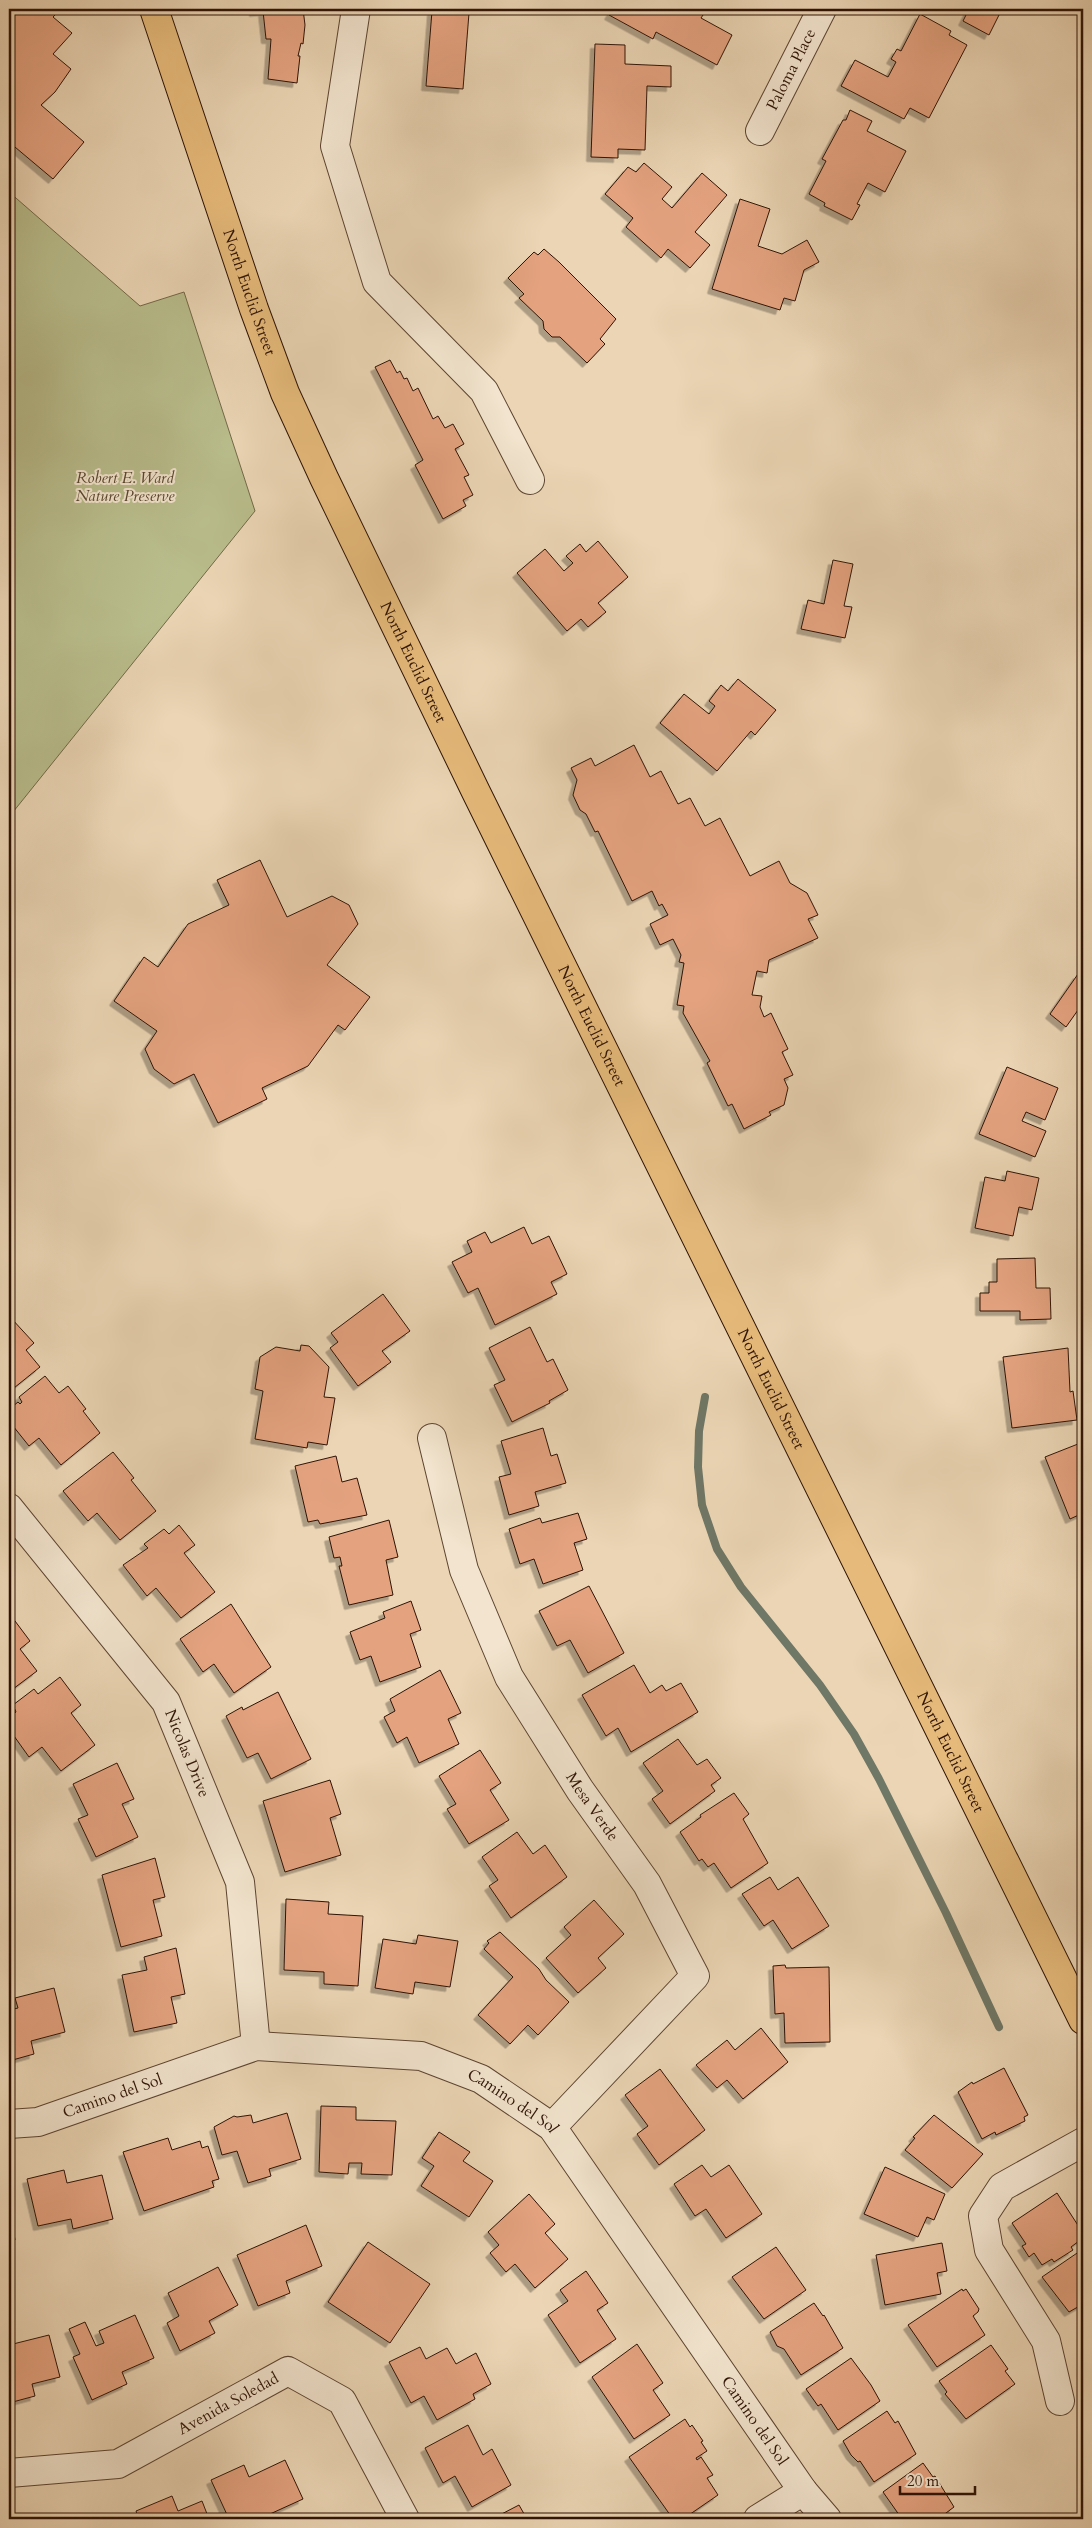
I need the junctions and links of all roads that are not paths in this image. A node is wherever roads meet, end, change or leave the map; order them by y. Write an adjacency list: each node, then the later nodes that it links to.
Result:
1 (154, 9): 8 (main road, North Euclid Street)
2 (356, 9): 5 (street)
3 (822, 9): 4 (street, Paloma Place)
4 (760, 132)
5 (530, 480)
6 (432, 1438): 11 (street, Mesa Verde)
7 (9, 1508): 9 (street, Nicolas Drive)
8 (1083, 2020)
9 (256, 2046): 10 (street, Camino del Sol); 11 (street, Camino del Sol)
10 (9, 2124)
11 (552, 2127): 15 (street, Camino del Sol)
12 (1083, 2142): 13 (street)
13 (1060, 2401)
14 (9, 2473): 16 (street, Avenida Soledad)
15 (803, 2491): 17 (street); 18 (street, Camino del Sol)
16 (405, 2519)
17 (758, 2519)
18 (827, 2519)

